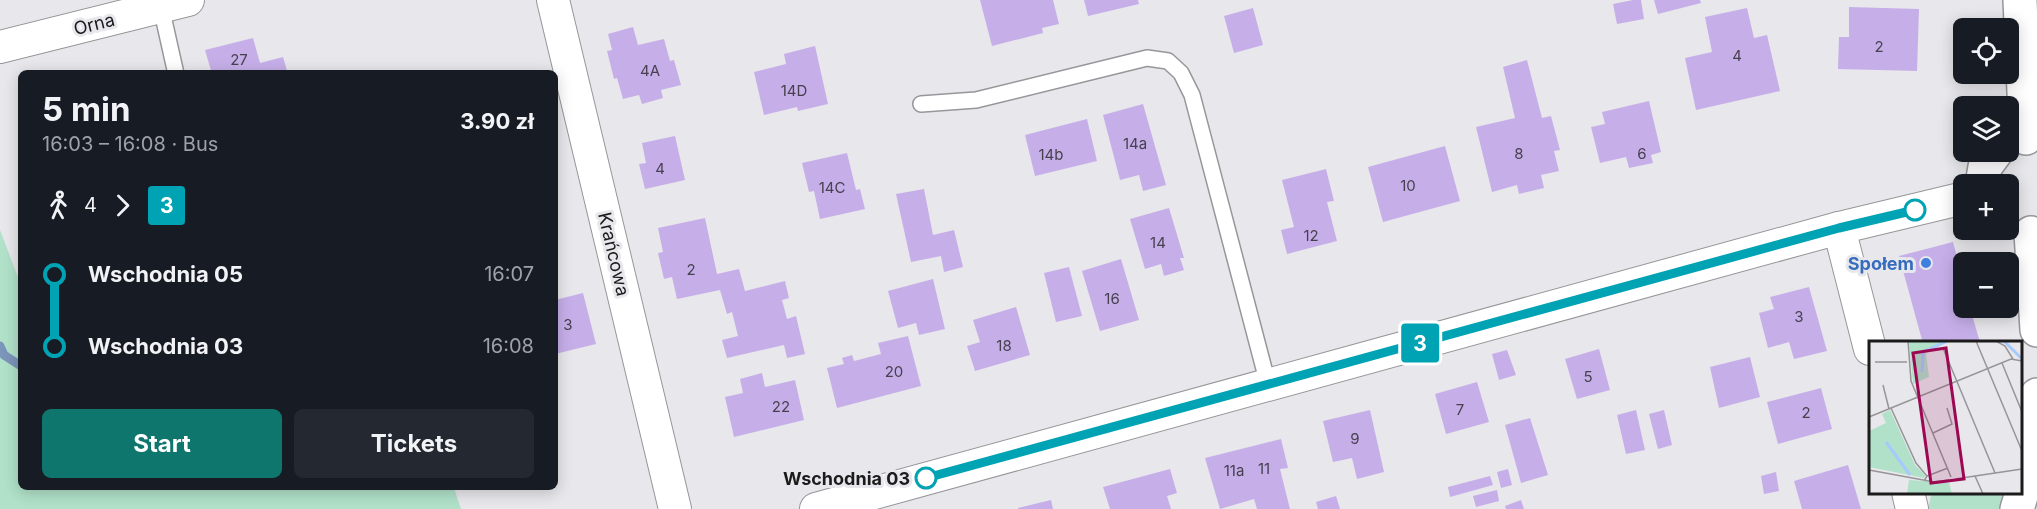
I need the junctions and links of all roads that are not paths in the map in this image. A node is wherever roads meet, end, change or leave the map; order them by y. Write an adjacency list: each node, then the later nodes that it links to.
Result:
1 (553, 0): 18 (street, Krańcowa)
2 (2020, 0): 7 (street)
3 (174, 3): 4 (street, Orna); 5 (lane)
4 (0, 47)
5 (176, 70)
6 (921, 104): 13 (lane)
7 (2024, 139)
8 (1953, 201): 9 (street)
9 (1839, 228): 12 (street); 13 (street)
10 (2026, 231): 11 (street)
11 (2037, 330)
12 (1869, 345)
13 (1268, 384): 19 (street)
14 (2037, 395): 17 (street)
15 (1908, 494): 20 (street)
16 (2022, 494): 21 (street)
17 (2022, 494)
18 (675, 509)
19 (816, 509)
20 (1912, 509)
21 (2017, 509)

